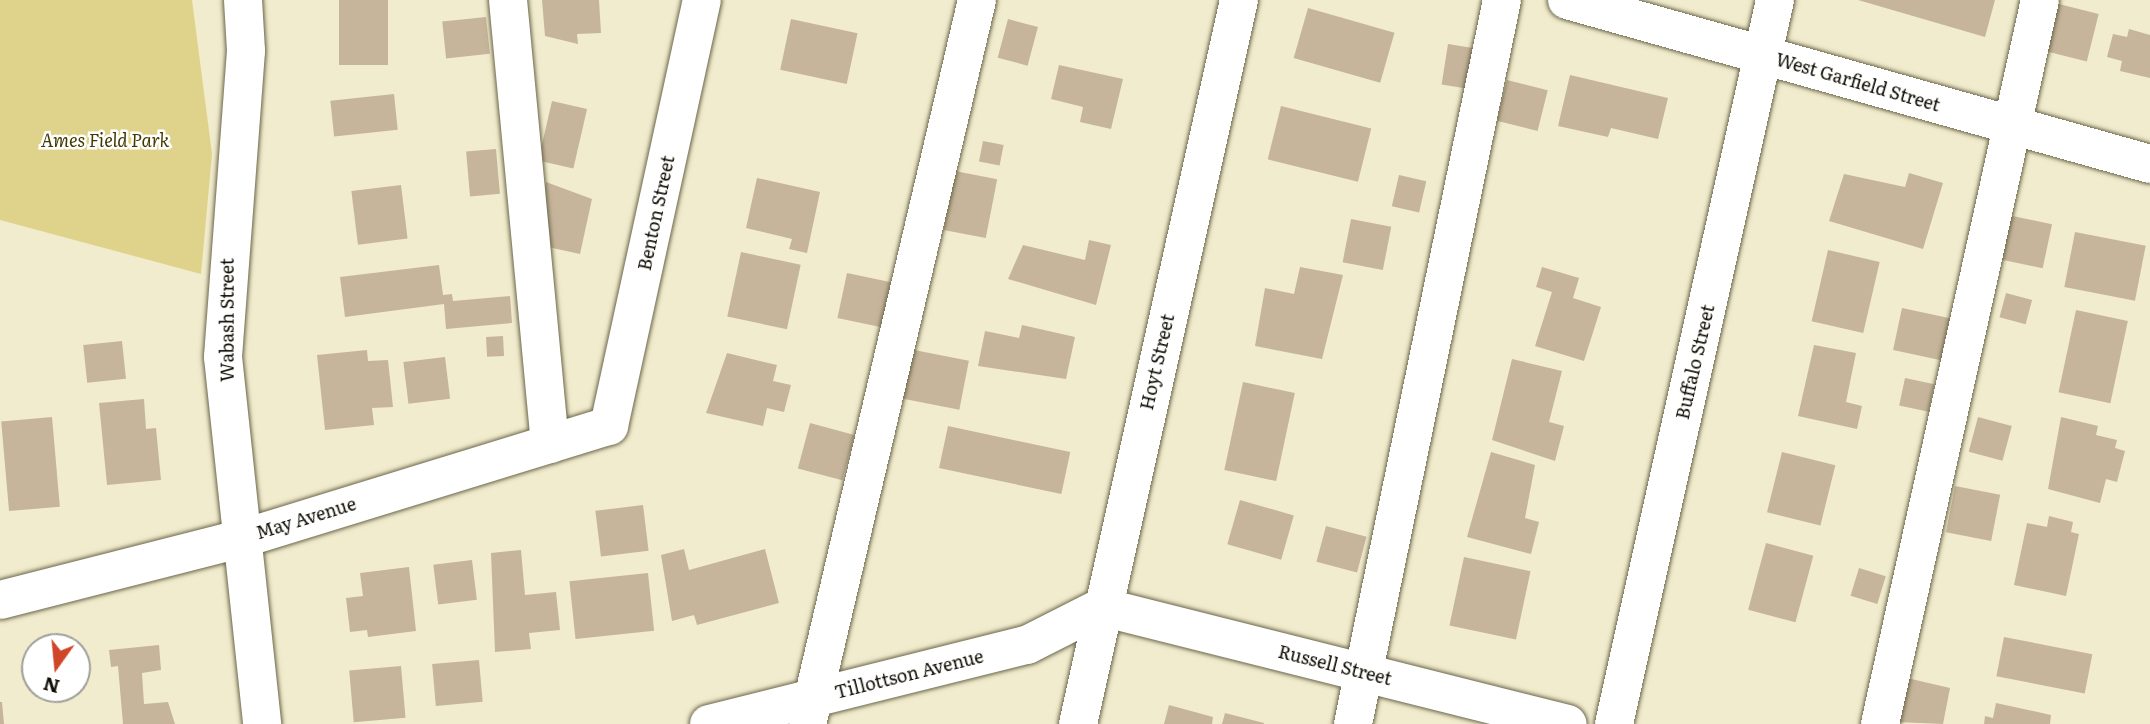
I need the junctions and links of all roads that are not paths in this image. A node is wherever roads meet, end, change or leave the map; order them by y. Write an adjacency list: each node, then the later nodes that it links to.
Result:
1 (243, 0): 15 (street, Wabash Street)
2 (508, 0): 14 (street)
3 (702, 0): 13 (street, Benton Street)
4 (977, 0): 19 (street)
5 (1239, 0): 17 (street, Hoyt Street)
6 (1502, 0): 18 (street)
7 (1567, 0): 10 (street, West Garfield Street)
8 (1775, 0): 10 (street, Buffalo Street)
9 (2040, 0): 11 (street)
10 (1764, 55): 11 (street, West Garfield Street); 25 (street, Buffalo Street)
11 (2013, 125): 12 (street, West Garfield Street); 26 (street)
12 (2150, 164)
13 (609, 426): 14 (street, May Avenue)
14 (550, 444): 15 (street, May Avenue)
15 (244, 538): 16 (street, May Avenue); 20 (street, Wabash Street)
16 (0, 600)
17 (1102, 607): 18 (street, Russell Street); 19 (street, Tillottson Avenue); 22 (street, Hoyt Street)
18 (1366, 673): 23 (street); 24 (street, Russell Street)
19 (808, 712): 21 (street, Tillottson Avenue)
20 (262, 724)
21 (709, 724)
22 (1078, 724)
23 (1353, 724)
24 (1568, 724)
25 (1614, 724)
26 (1880, 724)

